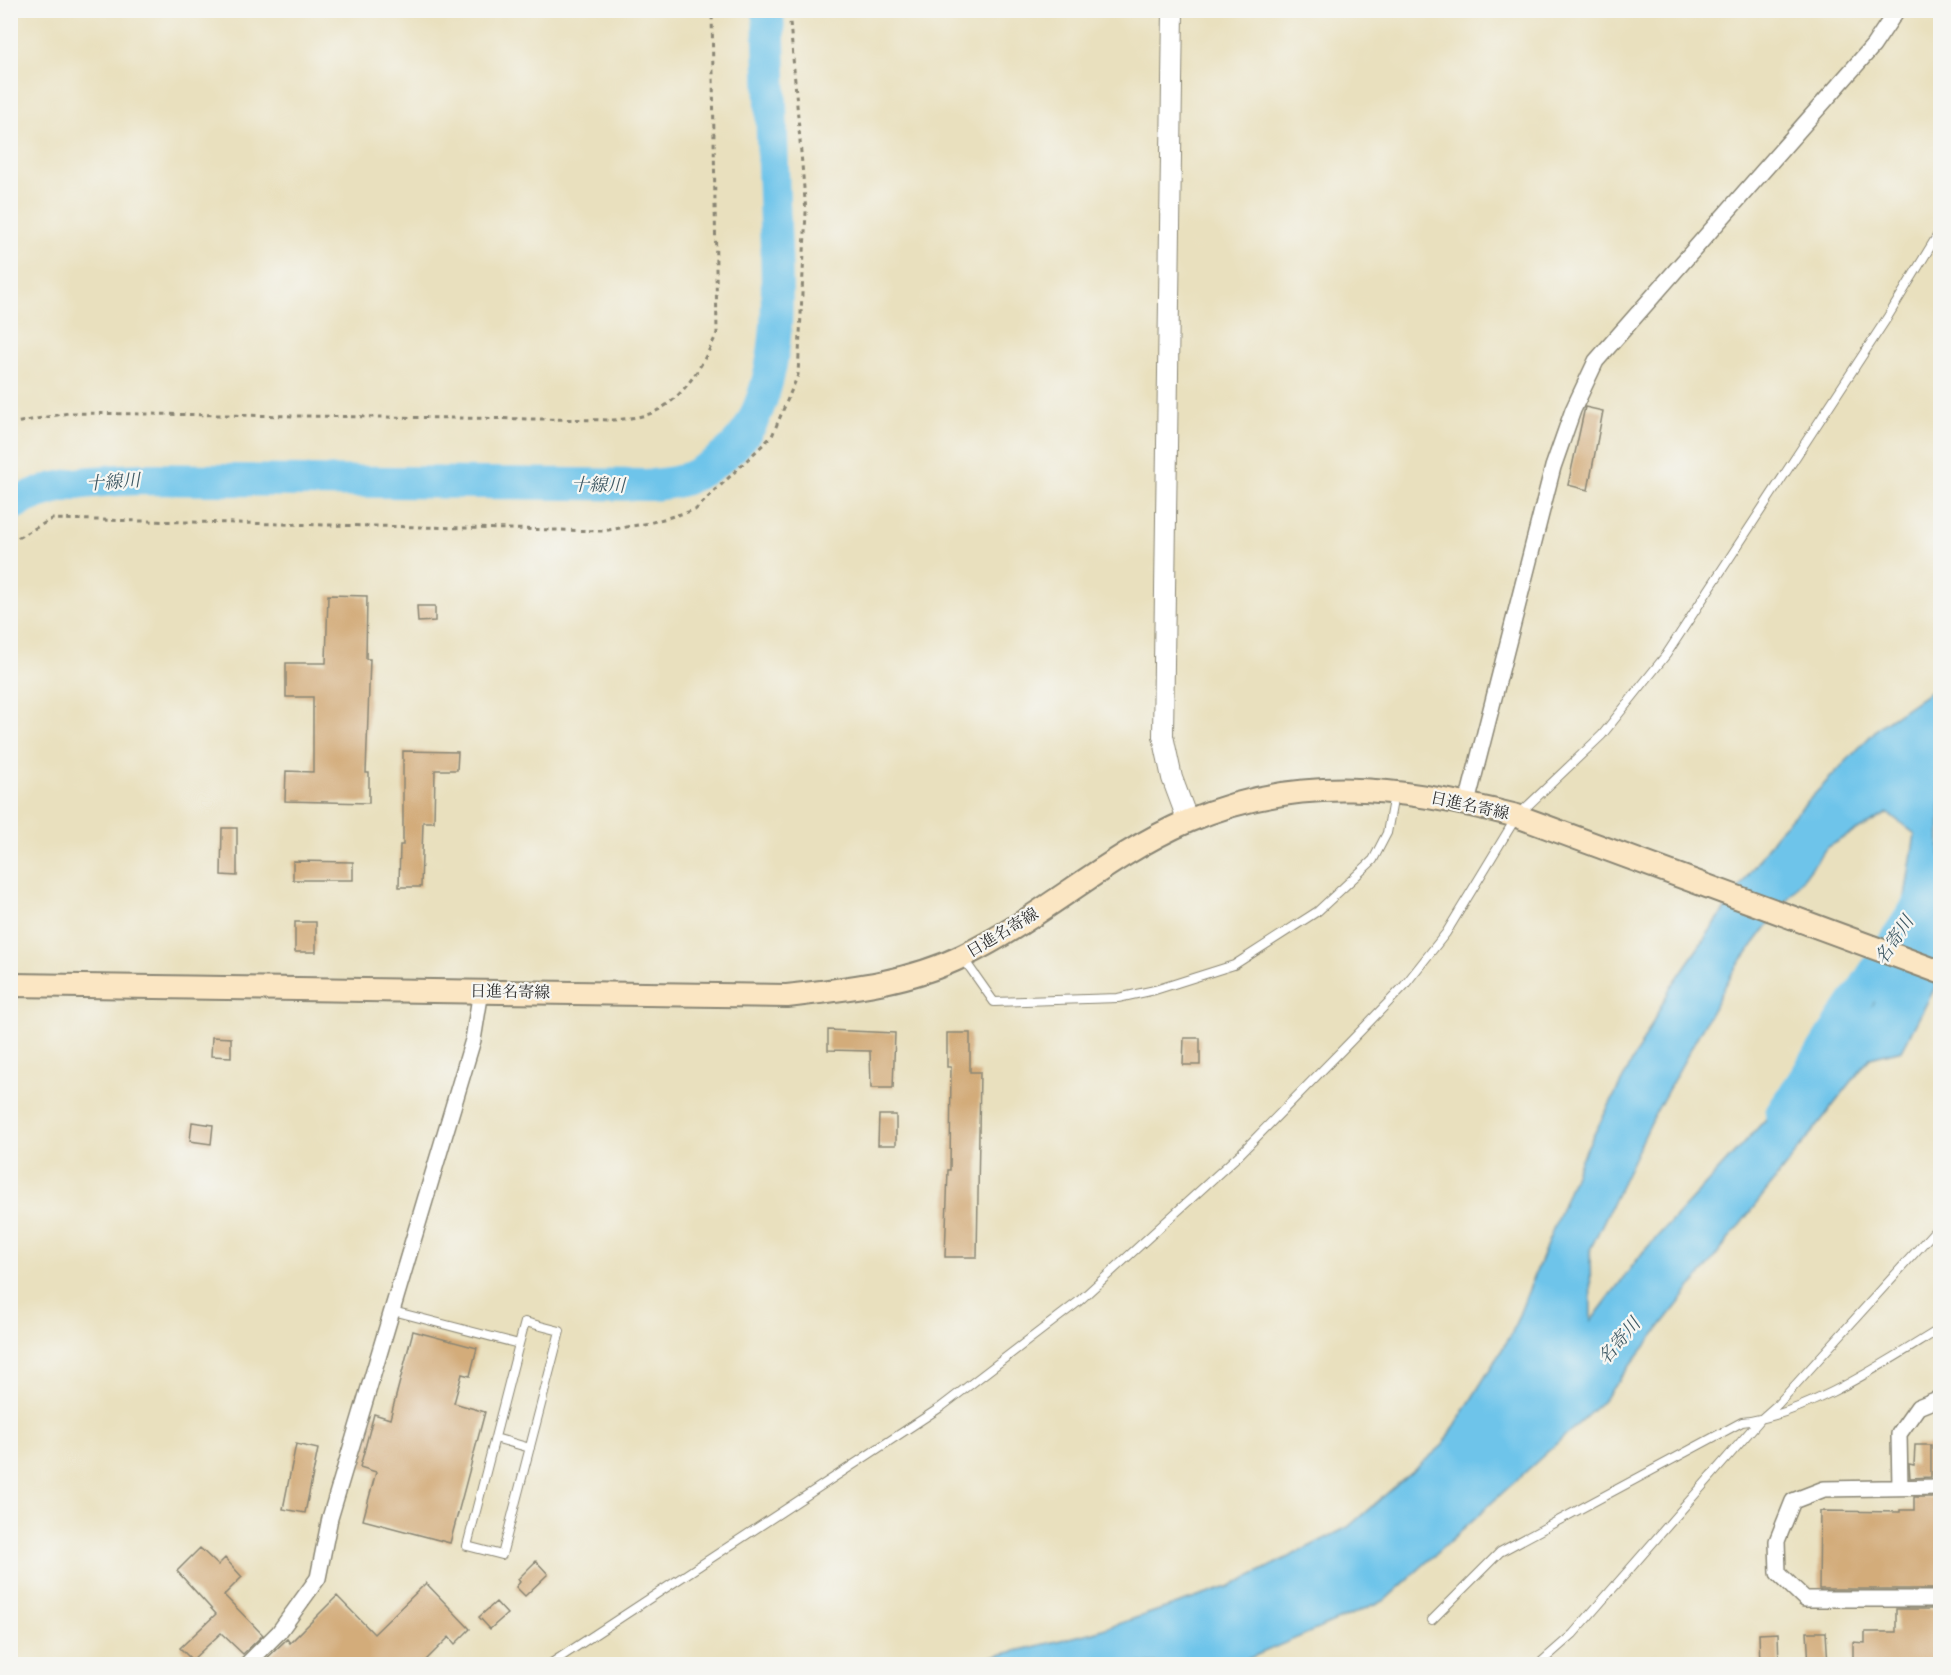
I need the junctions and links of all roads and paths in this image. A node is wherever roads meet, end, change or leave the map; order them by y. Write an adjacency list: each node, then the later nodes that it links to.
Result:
1 (712, 10): 6 (path)
2 (789, 10): 7 (path)
3 (1173, 10): 11 (street)
4 (1897, 10): 9 (street)
5 (1941, 231): 10 (lane)
6 (10, 424)
7 (10, 542)
8 (1395, 790): 9 (main road, 日進名寄線); 11 (main road, 日進名寄線); 12 (lane)
9 (1467, 803): 10 (main road, 日進名寄線)
10 (1517, 816): 13 (main road, 日進名寄線); 29 (lane)
11 (1188, 821): 12 (main road, 日進名寄線)
12 (963, 956): 15 (main road, 日進名寄線)
13 (1941, 972)
14 (10, 985): 15 (main road, 日進名寄線)
15 (481, 991): 17 (street)
16 (1941, 1225): 21 (lane)
17 (393, 1311): 19 (lane); 28 (street)
18 (1941, 1329): 21 (lane)
19 (519, 1344): 22 (lane); 23 (lane)
20 (1941, 1398): 25 (street)
21 (1760, 1420): 27 (lane); 30 (lane)
22 (495, 1438): 23 (lane); 23 (lane)
23 (530, 1448)
24 (1941, 1487): 25 (street)
25 (1900, 1488): 26 (street)
26 (1941, 1599)
27 (1432, 1620)
28 (247, 1665)
29 (550, 1665)
30 (1539, 1665)

